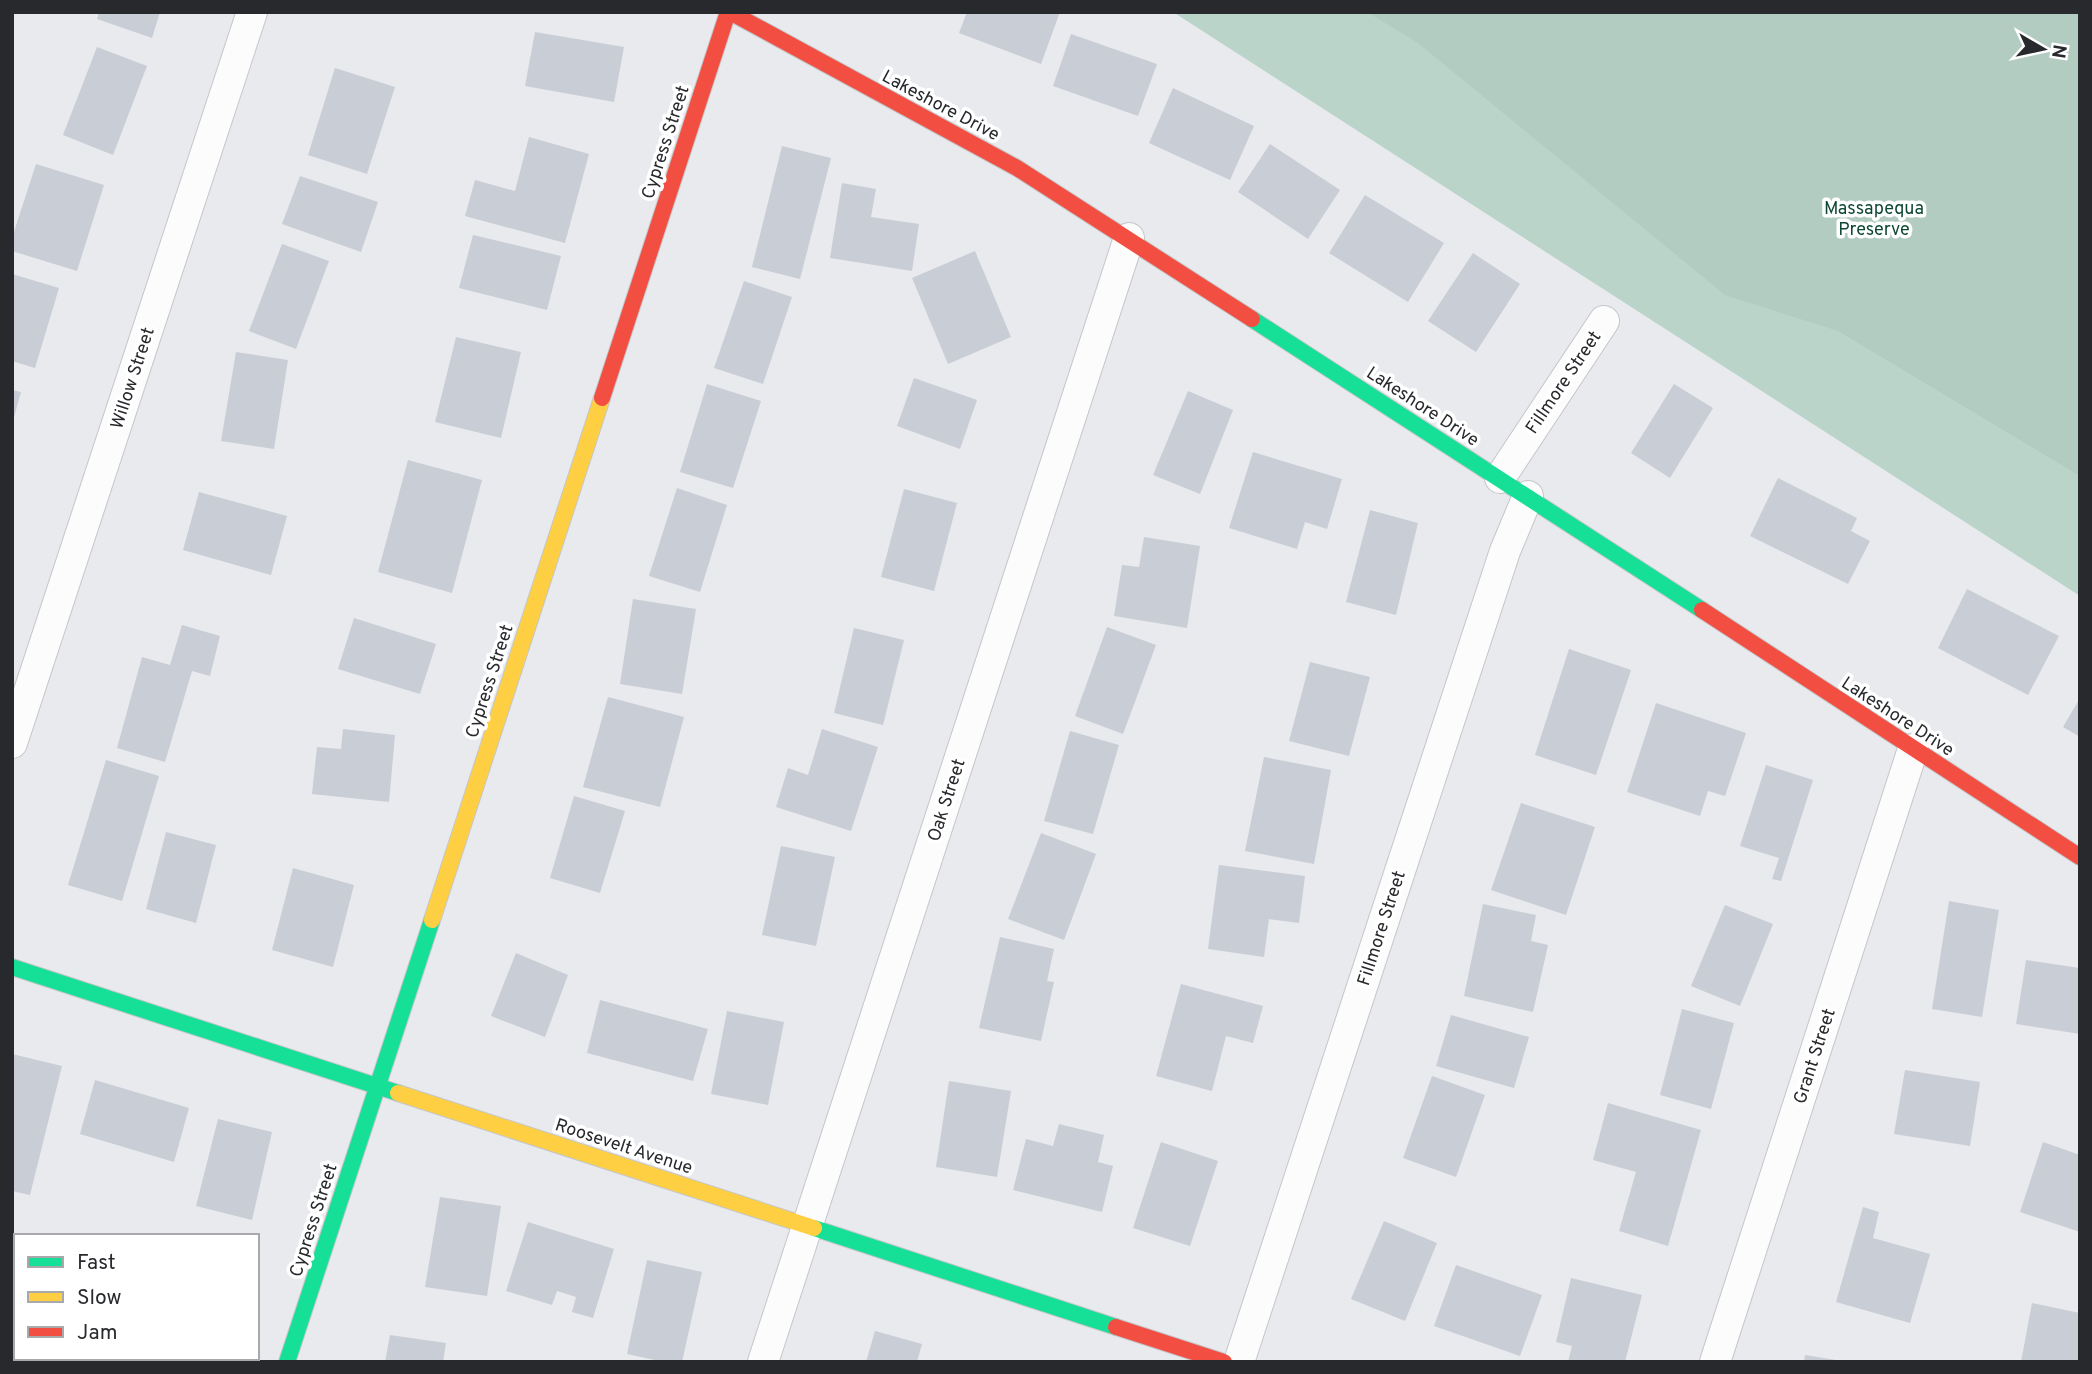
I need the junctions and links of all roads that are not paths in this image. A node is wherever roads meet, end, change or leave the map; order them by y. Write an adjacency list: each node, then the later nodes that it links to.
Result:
1 (252, 12): 7 (street, Willow Street)
2 (729, 12): 3 (street, Lakeshore Drive); 11 (street, Cypress Street)
3 (1129, 238): 5 (street, Lakeshore Drive); 12 (street, Oak Street)
4 (1604, 321): 5 (street, Fillmore Street)
5 (1500, 478): 6 (street, Lakeshore Drive)
6 (1528, 496): 8 (street, Lakeshore Drive); 16 (street, Fillmore Street)
7 (12, 743)
8 (1913, 749): 9 (street, Lakeshore Drive); 17 (street, Grant Street)
9 (2080, 857)
10 (12, 967): 11 (street, Roosevelt Avenue)
11 (377, 1086): 12 (street, Roosevelt Avenue); 13 (street, Cypress Street)
12 (807, 1226): 14 (street, Oak Street); 15 (street, Roosevelt Avenue)
13 (287, 1362)
14 (763, 1362)
15 (1224, 1362)
16 (1240, 1362)
17 (1715, 1362)

